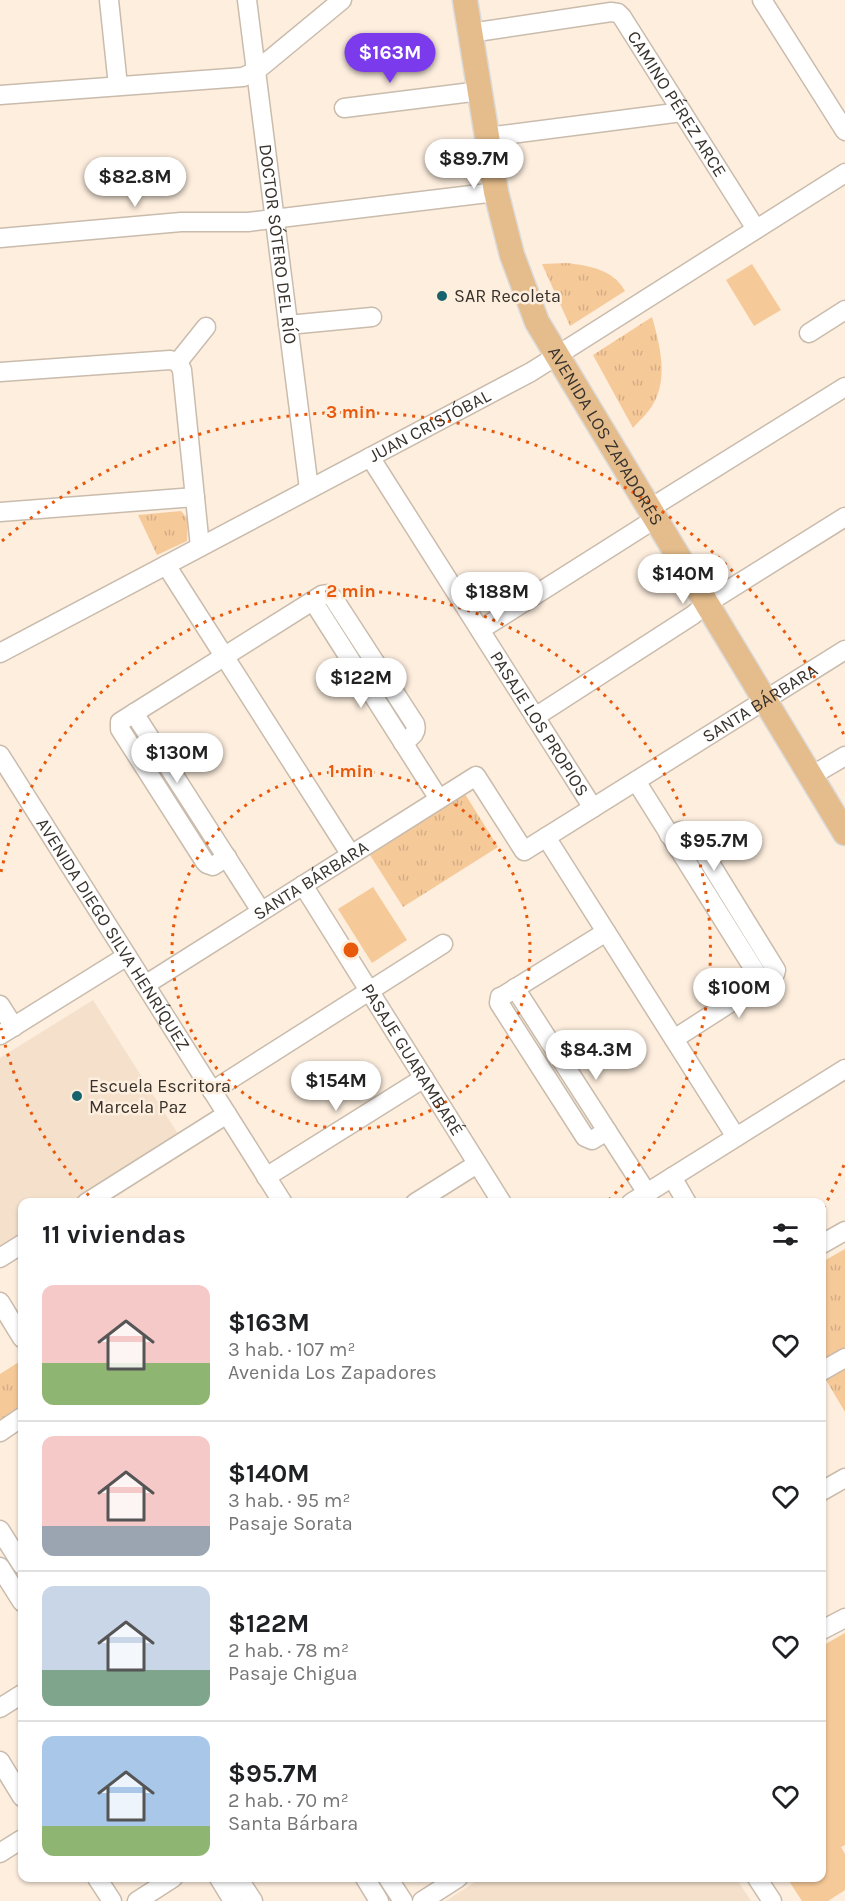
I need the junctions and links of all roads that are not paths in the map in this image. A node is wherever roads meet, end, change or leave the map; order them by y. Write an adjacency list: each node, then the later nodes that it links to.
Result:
1 (109, 0): 8 (street)
2 (247, 0): 7 (street, DOCTOR SÓTERO DEL RÍO)
3 (342, 0): 7 (street)
4 (465, 0): 6 (main road, AVENIDA LOS ZAPADORES)
5 (762, 0): 13 (street)
6 (470, 33): 9 (main road, AVENIDA LOS ZAPADORES); 12 (street, CAMINO PÉREZ ARCE)
7 (256, 71): 8 (street); 17 (street, DOCTOR SÓTERO DEL RÍO)
8 (118, 86): 10 (street)
9 (480, 91): 11 (street); 14 (main road, AVENIDA LOS ZAPADORES)
10 (0, 95)
11 (344, 108)
12 (682, 112): 14 (street); 18 (street, CAMINO PÉREZ ARCE)
13 (845, 131)
14 (487, 137): 16 (main road, AVENIDA LOS ZAPADORES)
15 (845, 173): 18 (street, JUAN CRISTÓBAL)
16 (496, 192): 17 (street); 25 (main road, AVENIDA LOS ZAPADORES)
17 (274, 218): 19 (street); 22 (street, DOCTOR SÓTERO DEL RÍO)
18 (756, 229): 25 (street, JUAN CRISTÓBAL)
19 (0, 238)
20 (845, 310): 24 (street)
21 (372, 317): 22 (street)
22 (288, 325): 30 (street, DOCTOR SÓTERO DEL RÍO)
23 (206, 327): 26 (street)
24 (810, 333)
25 (556, 356): 29 (street, JUAN CRISTÓBAL); 33 (main road, AVENIDA LOS ZAPADORES)
26 (178, 362): 27 (street); 31 (street)
27 (0, 372)
28 (845, 387): 33 (street)
29 (370, 457): 30 (street, JUAN CRISTÓBAL); 38 (street, PASAJE LOS PROPIOS)
30 (309, 489): 35 (street, JUAN CRISTÓBAL)
31 (195, 497): 32 (street); 35 (street)
32 (0, 512)
33 (652, 514): 37 (main road, AVENIDA LOS ZAPADORES); 38 (street)
34 (845, 517): 37 (street)
35 (200, 547): 36 (street, JUAN CRISTÓBAL)
36 (166, 565): 40 (street, JUAN CRISTÓBAL); 41 (street)
37 (706, 604): 42 (main road, AVENIDA LOS ZAPADORES); 44 (street)
38 (480, 630): 44 (street, PASAJE LOS PROPIOS)
39 (845, 650): 42 (street, SANTA BÁRBARA)
40 (0, 653)
41 (225, 656): 43 (street); 49 (street); 53 (street)
42 (765, 700): 47 (main road, AVENIDA LOS ZAPADORES); 48 (street, SANTA BÁRBARA)
43 (134, 713): 54 (street); 54 (street)
44 (535, 717): 50 (street, PASAJE LOS PROPIOS)
45 (0, 755): 59 (street, AVENIDA DIEGO SILVA HENRÍQUEZ)
46 (845, 756): 47 (street)
47 (811, 776): 51 (main road, AVENIDA LOS ZAPADORES)
48 (636, 781): 50 (street, SANTA BÁRBARA); 64 (street)
49 (439, 799): 52 (street, SANTA BÁRBARA); 53 (street, SANTA BÁRBARA)
50 (593, 808): 52 (street, SANTA BÁRBARA)
51 (845, 833)
52 (546, 837): 57 (street)
53 (351, 855): 55 (street, SANTA BÁRBARA)
54 (227, 857): 56 (street)
55 (303, 885): 56 (street, SANTA BÁRBARA); 61 (street, PASAJE GUARAMBARÉ)
56 (261, 911): 60 (street, SANTA BÁRBARA)
57 (606, 932): 64 (street); 73 (street)
58 (443, 944): 61 (street)
59 (127, 956): 60 (street, AVENIDA DIEGO SILVA HENRÍQUEZ); 63 (street)
60 (145, 984): 67 (street, AVENIDA DIEGO SILVA HENRÍQUEZ)
61 (369, 991): 66 (street, PASAJE GUARAMBARÉ); 67 (street)
62 (0, 1005): 63 (street)
63 (7, 1031)
64 (674, 1039): 69 (street)
65 (845, 1069): 69 (street)
66 (424, 1078): 70 (street, PASAJE GUARAMBARÉ); 71 (street)
67 (212, 1091): 68 (street, AVENIDA DIEGO SILVA HENRÍQUEZ)
68 (227, 1114): 71 (street, AVENIDA DIEGO SILVA HENRÍQUEZ); 74 (street)
69 (736, 1137): 72 (street)
70 (477, 1164): 76 (street); 77 (street, PASAJE GUARAMBARÉ)
71 (266, 1177): 75 (street, AVENIDA DIEGO SILVA HENRÍQUEZ)
72 (672, 1177): 73 (street); 79 (street)
73 (647, 1193): 78 (street)
74 (95, 1198)
75 (280, 1198)
76 (423, 1198)
77 (499, 1198)
78 (639, 1198)
79 (684, 1198)
80 (845, 1230): 81 (street)
81 (826, 1242)
82 (18, 1247): 83 (street)
83 (0, 1258)
84 (0, 1302): 85 (street)
85 (18, 1331)
86 (845, 1358): 87 (street)
87 (826, 1369)
88 (18, 1420): 89 (street)
89 (0, 1432)
90 (845, 1478): 91 (street)
91 (826, 1489)
92 (0, 1530): 93 (street)
93 (18, 1559)
94 (0, 1567): 95 (street)
95 (18, 1596)
96 (845, 1618): 97 (street)
97 (826, 1628)
98 (18, 1697): 99 (street)
99 (0, 1708)
100 (0, 1761): 101 (street)
101 (18, 1790)
102 (18, 1842): 103 (street)
103 (0, 1853)
104 (100, 1882): 112 (street)
105 (167, 1882): 113 (street)
106 (222, 1882): 114 (street)
107 (241, 1882): 115 (street)
108 (367, 1882): 116 (street)
109 (390, 1882): 117 (street)
110 (452, 1882): 118 (street)
111 (760, 1882): 119 (street)
112 (112, 1901)
113 (137, 1901)
114 (234, 1901)
115 (253, 1901)
116 (379, 1901)
117 (402, 1901)
118 (422, 1901)
119 (772, 1901)

